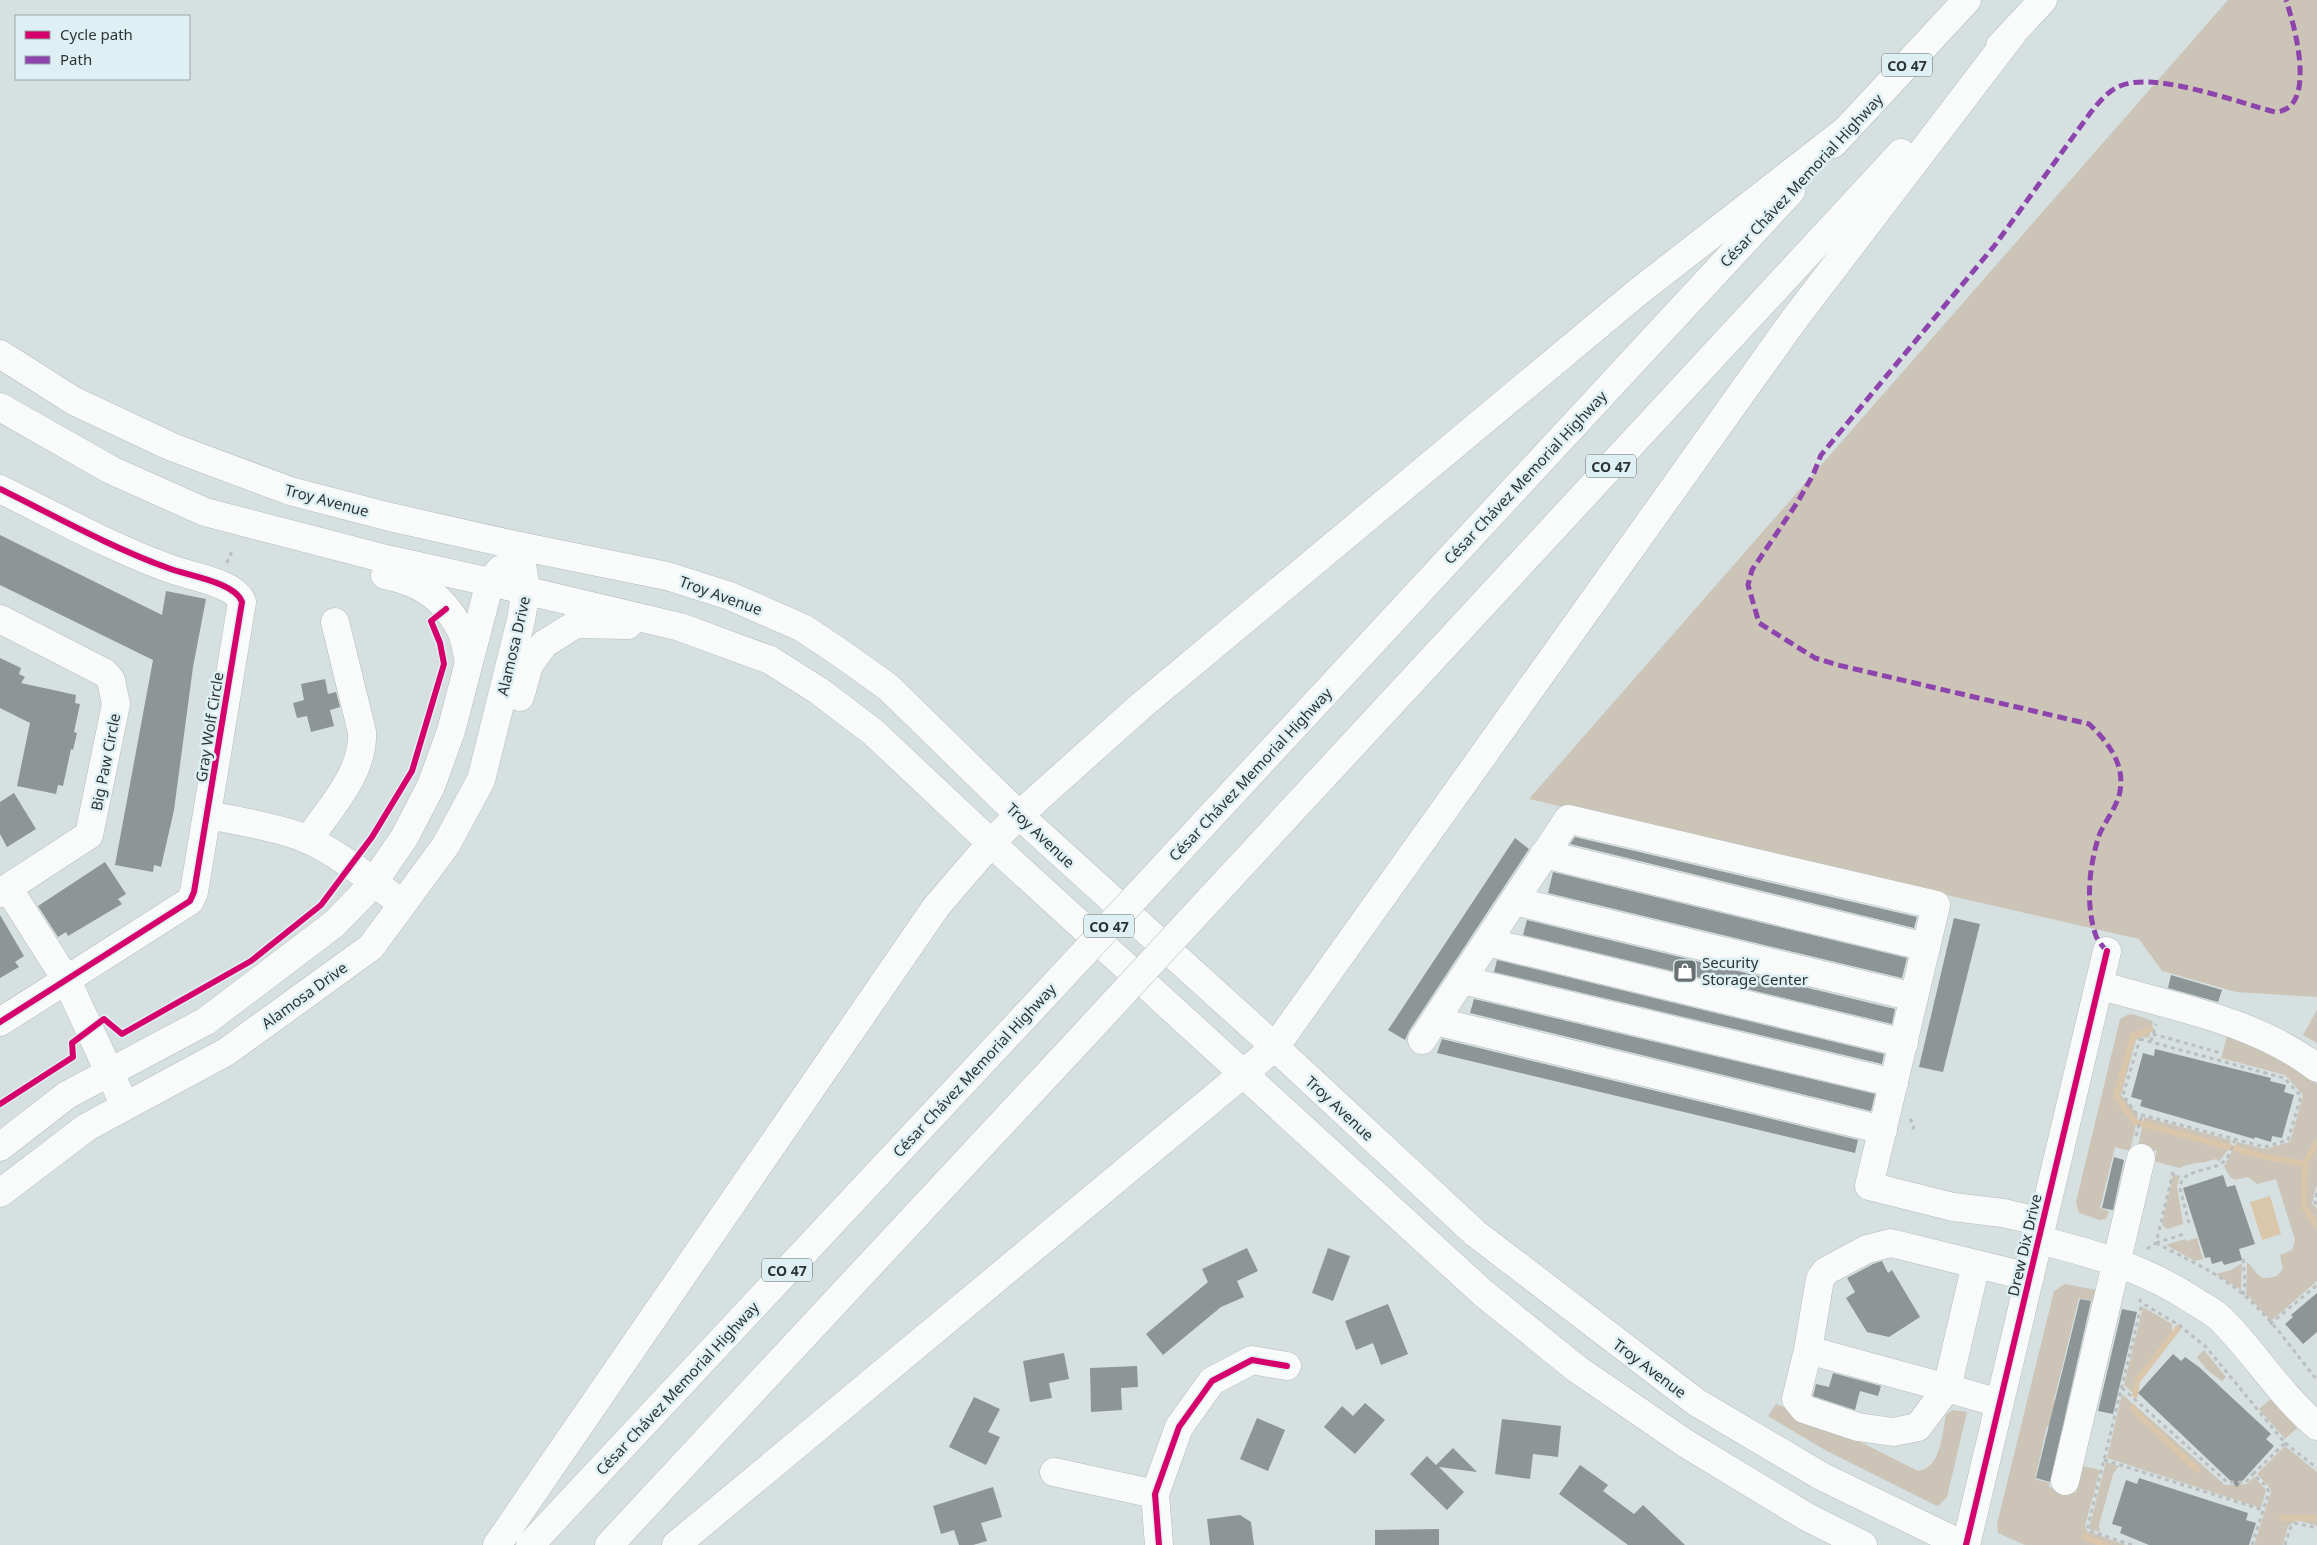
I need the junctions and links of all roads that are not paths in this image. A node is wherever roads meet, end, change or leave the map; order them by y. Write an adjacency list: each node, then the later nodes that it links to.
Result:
1 (1967, 0): 4 (main road, César Chávez Memorial Highway / CO 47)
2 (2043, 0): 3 (main road, CO 47)
3 (2013, 33): 35 (main road); 59 (main road, CO 47, bridge)
4 (1846, 130): 18 (main road); 58 (main road, César Chávez Memorial Highway / CO 47, bridge)
5 (0, 354): 9 (main road, Troy Avenue)
6 (0, 407): 8 (main road)
7 (0, 488): 17 (main road, Gray Wolf Circle)
8 (205, 512): 10 (main road); 15 (main road)
9 (519, 546): 10 (main road); 11 (main road, Alamosa Drive); 18 (main road, Troy Avenue)
10 (490, 582): 11 (main road); 15 (main road)
11 (526, 589): 14 (main road); 16 (main road, Alamosa Drive)
12 (0, 619): 23 (main road, Big Paw Circle)
13 (335, 622): 19 (main road)
14 (680, 627): 16 (main road); 20 (main road)
15 (469, 661): 22 (main road)
16 (481, 780): 25 (main road, Alamosa Drive)
17 (207, 815): 19 (main road); 30 (main road, Gray Wolf Circle)
18 (1019, 815): 20 (main road); 35 (main road, Troy Avenue)
19 (308, 840): 22 (main road)
20 (991, 843): 38 (main road); 57 (main road)
21 (1544, 854): 24 (main road); 27 (main road); 27 (main road)
22 (373, 882): 25 (main road); 37 (main road)
23 (4, 890): 30 (main road)
24 (1514, 901): 26 (main road); 32 (main road)
25 (402, 904): 40 (main road, Alamosa Drive)
26 (1486, 942): 29 (main road); 34 (main road)
27 (1926, 947): 32 (main road)
28 (2107, 951): 31 (main road, Drew Dix Drive)
29 (1462, 980): 39 (main road); 41 (main road)
30 (67, 981): 33 (main road, Gray Wolf Circle); 37 (main road)
31 (2099, 985): 36 (main road); 45 (main road, Drew Dix Drive)
32 (1914, 997): 34 (main road)
33 (0, 1022)
34 (1904, 1043): 39 (main road)
35 (1275, 1047): 38 (main road); 63 (main road, Troy Avenue)
36 (2317, 1068)
37 (109, 1073): 40 (main road); 42 (main road)
38 (1243, 1075): 60 (main road); 62 (main road)
39 (1894, 1083): 41 (main road)
40 (125, 1106): 44 (main road, Alamosa Drive)
41 (1883, 1130): 45 (main road)
42 (0, 1147)
43 (2141, 1158): 47 (main road)
44 (0, 1193)
45 (2040, 1231): 47 (main road); 48 (main road, Drew Dix Drive)
46 (1976, 1264): 48 (main road); 49 (main road); 51 (main road)
47 (2128, 1267): 53 (main road); 55 (main road)
48 (2030, 1277): 52 (main road, Drew Dix Drive)
49 (1808, 1350): 51 (main road); 51 (main road)
50 (1287, 1366): 56 (main road)
51 (1947, 1388): 52 (main road)
52 (1999, 1403): 63 (main road, Drew Dix Drive)
53 (2317, 1426)
54 (1054, 1472): 56 (main road)
55 (2065, 1481)
56 (1155, 1494): 61 (main road)
57 (497, 1545)
58 (530, 1545)
59 (609, 1545)
60 (676, 1545)
61 (1159, 1545)
62 (1863, 1545)
63 (1964, 1545)

